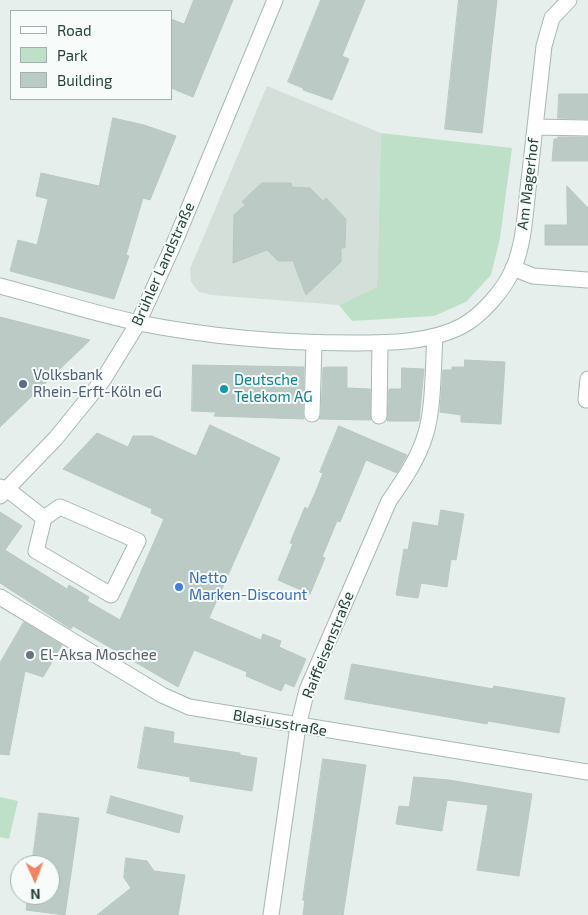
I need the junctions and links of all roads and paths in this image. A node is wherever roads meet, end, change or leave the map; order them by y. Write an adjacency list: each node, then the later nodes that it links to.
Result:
1 (275, 0): 8 (street, Brühler Landstraße)
2 (569, 0): 3 (street, Am Magerhof)
3 (535, 126): 4 (street); 5 (street, Am Magerhof)
4 (588, 128)
5 (513, 268): 6 (street); 9 (street, Am Magerhof)
6 (588, 280)
7 (0, 286): 8 (street, Am Magerhof)
8 (138, 322): 10 (street, Am Magerhof); 16 (street, Brühler Landstraße)
9 (435, 336): 11 (street, Am Magerhof); 19 (street, Raiffeisenstraße)
10 (314, 343): 11 (street, Am Magerhof); 14 (street)
11 (380, 343): 15 (street)
12 (588, 379): 13 (street)
13 (586, 400)
14 (312, 414)
15 (379, 416)
16 (2, 491): 17 (street)
17 (44, 518): 17 (street)
18 (0, 597): 19 (street, Blasiusstraße)
19 (298, 726): 20 (street, Blasiusstraße); 21 (street, Raiffeisenstraße)
20 (588, 772)
21 (271, 915)

